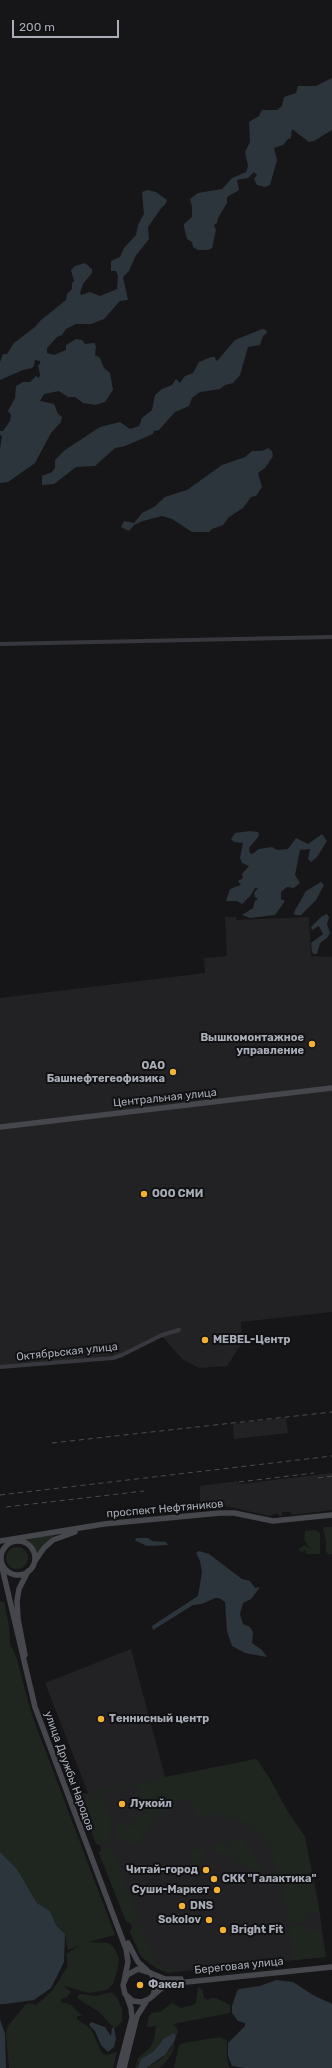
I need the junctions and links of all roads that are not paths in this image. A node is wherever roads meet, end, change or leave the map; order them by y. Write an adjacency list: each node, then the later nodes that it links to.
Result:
1 (332, 637): 2 (street)
2 (0, 644)
3 (332, 1088): 4 (main road, Центральная улица)
4 (0, 1127)
5 (179, 1330): 6 (street, Октябрьская улица)
6 (0, 1367)
7 (332, 1515): 8 (main road, проспект Нефтяников)
8 (104, 1524): 9 (main road, проспект Нефтяников); 13 (main road)
9 (28, 1536): 10 (main road, проспект Нефтяников); 11 (main road)
10 (0, 1541): 11 (main road)
11 (14, 1541): 12 (main road); 13 (main road)
12 (1, 1561): 14 (main road); 18 (main road, улица Дружбы Народов)
13 (34, 1564): 14 (main road)
14 (28, 1571): 17 (main road, улица Дружбы Народов)
15 (332, 1963): 17 (main road, Береговая улица)
16 (332, 1967): 20 (main road, Береговая улица)
17 (149, 1972): 18 (main road); 20 (main road)
18 (124, 1981): 19 (main road)
19 (125, 1994): 21 (main road); 22 (main road)
20 (153, 1996): 21 (main road)
21 (148, 2000): 23 (main road)
22 (119, 2068)
23 (124, 2068)

